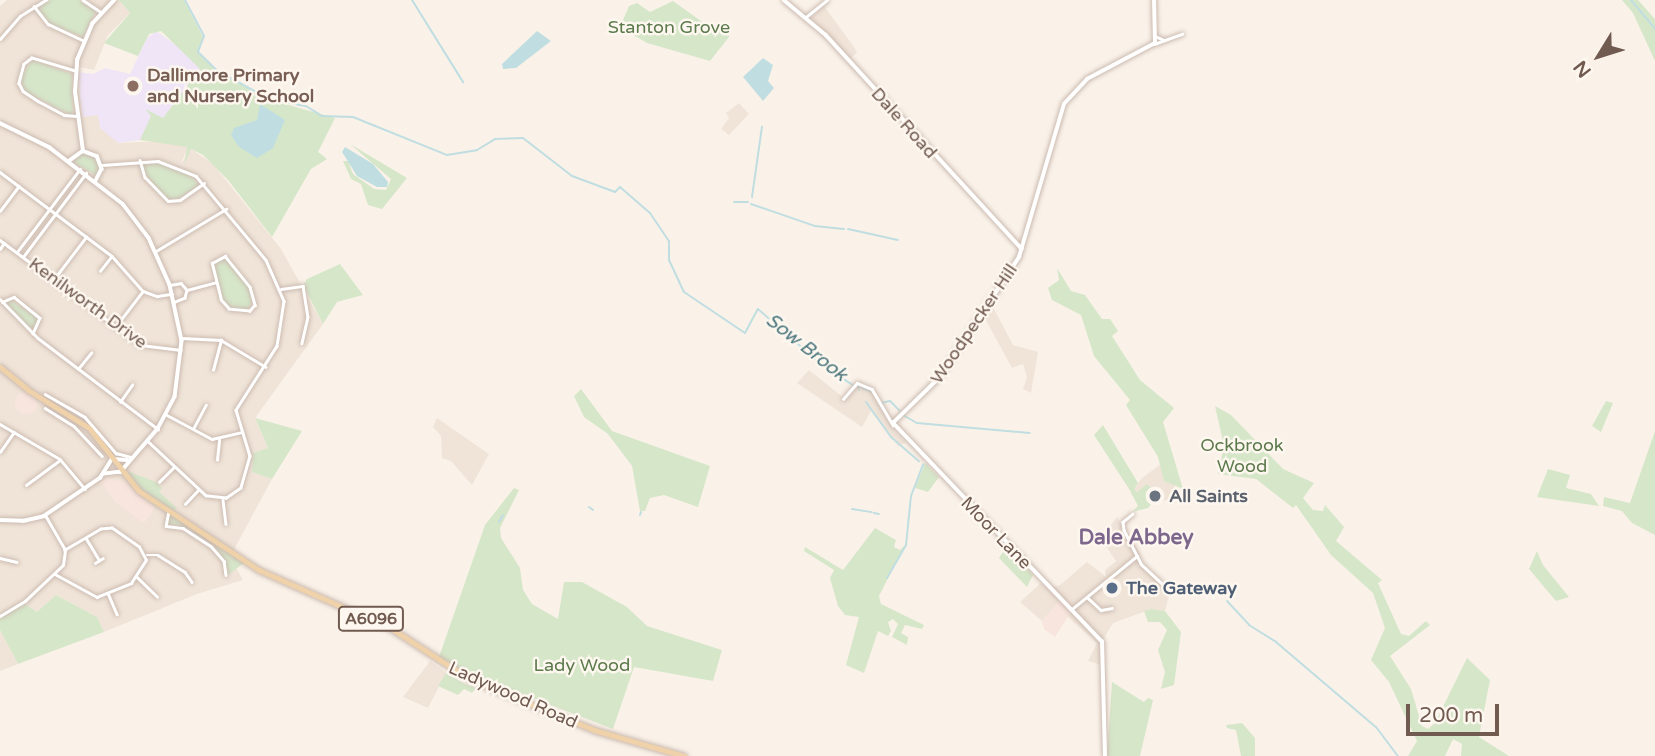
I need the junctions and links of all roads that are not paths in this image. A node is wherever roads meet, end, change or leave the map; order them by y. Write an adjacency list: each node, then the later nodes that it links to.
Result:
1 (46, 0): 7 (street)
2 (83, 0): 8 (street)
3 (114, 0): 8 (street)
4 (784, 0): 9 (street, Dale Road)
5 (827, 0): 9 (street)
6 (1154, 0): 11 (street)
7 (34, 6): 12 (street); 13 (street)
8 (101, 12): 13 (street)
9 (806, 17): 37 (street, Dale Road)
10 (1182, 34): 14 (street)
11 (1157, 37): 14 (street); 15 (street)
12 (0, 39)
13 (83, 40): 16 (street)
14 (1164, 40): 15 (street)
15 (1154, 44): 37 (street, Woodpecker Hill)
16 (75, 72): 17 (street); 17 (street)
17 (78, 116): 19 (street)
18 (0, 123): 21 (street)
19 (83, 151): 21 (street); 22 (street)
20 (140, 160): 22 (street); 27 (street); 27 (street)
21 (69, 161): 23 (street)
22 (102, 165): 26 (street)
23 (80, 169): 25 (street); 29 (street)
24 (0, 172): 28 (street)
25 (86, 173): 26 (street); 32 (street)
26 (96, 181): 38 (street)
27 (204, 183): 30 (street)
28 (19, 186): 29 (street); 31 (street)
29 (49, 209): 32 (street); 39 (street)
30 (226, 209): 38 (street); 46 (street)
31 (0, 211)
32 (55, 214): 33 (street); 41 (street)
33 (86, 237): 40 (street); 43 (street)
34 (0, 240): 35 (street, Kenilworth Drive)
35 (4, 243): 36 (street); 39 (street, Kenilworth Drive)
36 (0, 249)
37 (1022, 249): 71 (street, Woodpecker Hill)
38 (156, 251): 45 (street)
39 (17, 252): 41 (street, Kenilworth Drive)
40 (112, 256): 42 (street); 48 (street)
41 (23, 257): 43 (street, Kenilworth Drive)
42 (100, 271)
43 (54, 279): 52 (street, Kenilworth Drive)
44 (216, 282): 44 (street); 47 (street)
45 (170, 285): 47 (street); 49 (street)
46 (281, 289): 56 (street); 60 (street)
47 (187, 290): 51 (street)
48 (143, 291): 49 (street); 52 (street)
49 (172, 294): 51 (street)
50 (1, 301): 53 (street); 53 (street)
51 (175, 302): 54 (street)
52 (116, 326): 57 (street, Kenilworth Drive)
53 (33, 334): 61 (street)
54 (181, 338): 55 (street); 57 (street)
55 (221, 340): 60 (street); 62 (street)
56 (302, 343)
57 (182, 350): 69 (street)
58 (91, 353): 61 (street)
59 (0, 367): 76 (main road, Ladywood Road / A6096)
60 (266, 367): 75 (street)
61 (78, 369): 66 (street)
62 (212, 370)
63 (132, 384): 66 (street)
64 (47, 394): 82 (street)
65 (843, 399): 71 (street)
66 (120, 402): 72 (street)
67 (206, 405): 73 (street)
68 (46, 410): 78 (street)
69 (167, 415): 72 (street); 73 (street)
70 (0, 424): 74 (street)
71 (894, 425): 118 (street, Moor Lane)
72 (158, 429): 79 (street)
73 (193, 429): 77 (street)
74 (14, 432): 80 (street); 83 (street)
75 (242, 432): 77 (street); 93 (street)
76 (96, 436): 78 (street); 84 (main road, Ladywood Road / A6096)
77 (219, 440): 85 (street)
78 (90, 441): 81 (street)
79 (148, 442): 82 (street); 86 (street)
80 (0, 452)
81 (99, 455)
82 (129, 458): 84 (street); 87 (street)
83 (60, 459): 90 (street); 91 (street)
84 (112, 459): 87 (main road, Ladywood Road / A6096); 88 (street)
85 (217, 460)
86 (174, 467): 89 (street); 92 (street)
87 (121, 472): 88 (street); 95 (main road, Ladywood Road / A6096)
88 (104, 474): 91 (street)
89 (159, 482)
90 (27, 483)
91 (85, 489): 97 (street)
92 (198, 490): 93 (street); 94 (street)
93 (223, 499): 99 (street)
94 (185, 504)
95 (169, 511): 110 (street, Ladywood Road); 121 (main road, Ladywood Road / A6096)
96 (1133, 514): 103 (street)
97 (44, 516): 98 (street); 101 (street)
98 (0, 520)
99 (226, 524)
100 (86, 538): 101 (street); 102 (street); 106 (street)
101 (65, 550): 109 (street)
102 (145, 556): 111 (street); 112 (street)
103 (1137, 556): 107 (street); 108 (street)
104 (0, 558): 105 (street)
105 (15, 560)
106 (99, 560)
107 (1129, 564): 108 (street); 116 (street)
108 (1141, 564): 113 (street)
109 (55, 574): 114 (street); 120 (street)
110 (226, 575)
111 (136, 576): 114 (street); 115 (street)
112 (192, 582)
113 (1166, 587)
114 (108, 593): 119 (street)
115 (157, 596)
116 (1086, 597): 117 (street); 118 (street)
117 (1112, 608)
118 (1071, 609): 122 (street, Moor Lane)
119 (117, 614)
120 (0, 616)
121 (684, 756)
122 (1105, 756)

